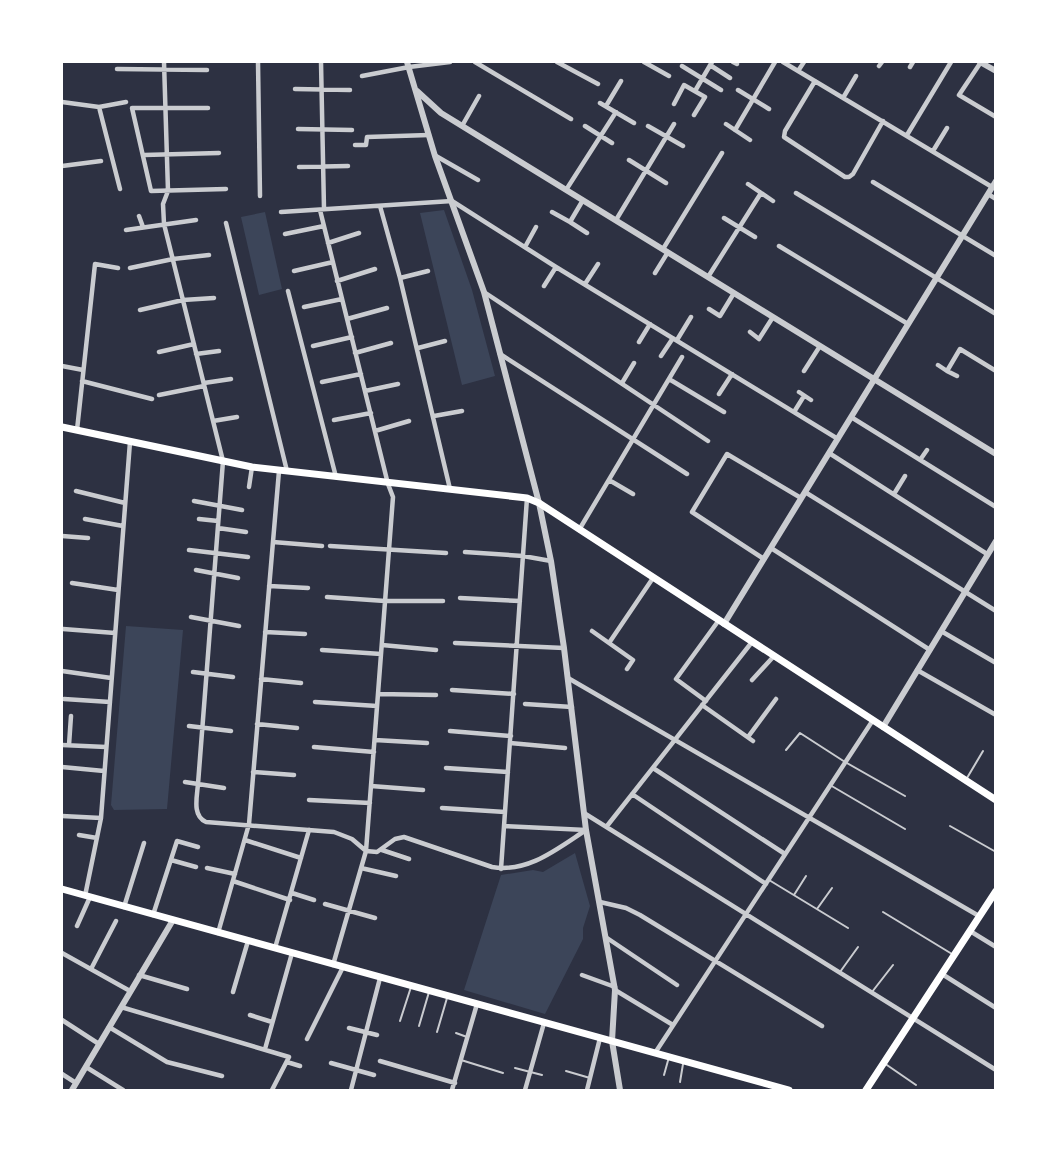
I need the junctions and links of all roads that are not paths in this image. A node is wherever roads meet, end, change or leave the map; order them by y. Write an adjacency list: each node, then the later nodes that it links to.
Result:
1 (164, 62): 17 (street)
2 (258, 62): 97 (street)
3 (321, 62): 31 (street)
4 (450, 62): 13 (street)
5 (475, 62): 51 (street)
6 (557, 62): 28 (street)
7 (644, 62): 22 (street)
8 (775, 62): 38 (street)
9 (783, 62): 19 (street)
10 (804, 62): 19 (street)
11 (951, 62): 66 (street)
12 (980, 62): 20 (street); 50 (street)
13 (409, 63): 21 (street); 29 (street)
14 (711, 63): 24 (street); 25 (street)
15 (682, 66): 25 (street)
16 (117, 69): 17 (street)
17 (165, 69): 18 (street); 46 (street)
18 (207, 70)
19 (798, 71): 27 (street)
20 (996, 71)
21 (362, 76)
22 (669, 76)
23 (856, 76): 37 (street)
24 (730, 78)
25 (702, 79): 33 (street); 35 (street)
26 (621, 81): 43 (street)
27 (815, 81): 37 (street); 52 (street)
28 (598, 84)
29 (414, 88): 56 (street); 64 (street)
30 (295, 89): 31 (street)
31 (322, 89): 32 (street); 61 (street)
32 (350, 90)
33 (721, 90)
34 (738, 90): 38 (street)
35 (695, 92): 42 (street); 49 (street)
36 (479, 96): 56 (street)
37 (843, 98): 52 (street)
38 (753, 99): 47 (street); 63 (street)
39 (62, 102): 44 (street)
40 (126, 102): 44 (street)
41 (600, 103): 43 (street)
42 (674, 104)
43 (606, 106): 48 (street)
44 (99, 107): 90 (street)
45 (208, 108): 46 (street)
46 (166, 109): 75 (street); 76 (street)
47 (770, 109)
48 (616, 112): 53 (street); 65 (street)
49 (694, 116)
50 (996, 117)
51 (571, 119)
52 (883, 121): 66 (street)
53 (634, 123)
54 (674, 124): 67 (street)
55 (726, 124): 63 (street)
56 (462, 126): 92 (street)
57 (585, 126): 65 (street)
58 (648, 126): 67 (street)
59 (947, 128): 72 (street)
60 (298, 129): 61 (street)
61 (323, 129): 62 (street); 81 (street)
62 (352, 129)
63 (735, 130): 68 (street)
64 (429, 135): 70 (street); 77 (street)
65 (601, 135): 69 (street); 92 (street)
66 (907, 135): 72 (street)
67 (666, 137): 71 (street); 84 (street)
68 (750, 140)
69 (612, 143)
70 (355, 146)
71 (683, 146)
72 (933, 152): 89 (street)
73 (219, 153): 76 (street)
74 (722, 153): 126 (street)
75 (144, 154): 76 (street); 93 (street)
76 (167, 154): 93 (street)
77 (435, 156): 85 (street); 100 (street)
78 (629, 160): 84 (street)
79 (101, 161): 80 (street)
80 (62, 165)
81 (324, 166): 82 (street); 83 (street); 103 (street)
82 (348, 166)
83 (298, 167)
84 (646, 171): 87 (street); 109 (street)
85 (478, 180)
86 (873, 182): 121 (street)
87 (666, 183)
88 (748, 184): 94 (street)
89 (994, 184): 96 (street)
90 (120, 189)
91 (226, 189): 93 (street)
92 (566, 190): 99 (street)
93 (168, 191): 112 (street)
94 (761, 193): 101 (street); 116 (street)
95 (796, 193): 141 (street)
96 (988, 194): 98 (street); 121 (street)
97 (260, 196)
98 (996, 199)
99 (583, 200): 109 (street); 110 (street)
100 (452, 201): 102 (street); 125 (street); 146 (street)
101 (773, 201)
102 (380, 206): 103 (street); 140 (street)
103 (322, 209): 104 (street); 113 (street)
104 (281, 212)
105 (552, 213): 110 (street)
106 (139, 216): 114 (street)
107 (724, 218): 116 (street)
108 (196, 220): 112 (street)
109 (616, 220): 126 (street)
110 (570, 222): 119 (street)
111 (226, 223): 226 (street)
112 (164, 224): 114 (street); 129 (street)
113 (324, 226): 120 (street); 123 (street)
114 (143, 227): 117 (street)
115 (536, 227): 125 (street)
116 (739, 227): 122 (street); 139 (street)
117 (126, 230)
118 (360, 233): 123 (street)
119 (587, 233)
120 (285, 234)
121 (962, 235): 128 (street); 141 (street)
122 (755, 237)
123 (328, 243): 130 (street)
124 (779, 246): 160 (street)
125 (525, 247): 132 (street)
126 (665, 251): 138 (street); 139 (street)
127 (209, 255): 129 (street)
128 (996, 256)
129 (173, 259): 134 (street); 150 (street)
130 (333, 262): 136 (street); 142 (street)
131 (598, 264): 143 (street)
132 (556, 267): 143 (street); 144 (street)
133 (118, 268): 181 (street)
134 (130, 268)
135 (375, 269): 142 (street)
136 (294, 271)
137 (428, 271): 140 (street)
138 (655, 273)
139 (708, 277): 147 (street)
140 (400, 278): 170 (street)
141 (936, 278): 155 (street); 160 (street)
142 (337, 280): 149 (street)
143 (585, 284): 159 (street)
144 (544, 286)
145 (288, 291): 229 (street)
146 (484, 292): 174 (street); 193 (street)
147 (734, 293): 153 (street); 157 (street)
148 (214, 298): 150 (street)
149 (342, 299): 151 (street); 158 (street)
150 (183, 300): 154 (street); 167 (street)
151 (304, 307)
152 (387, 308): 158 (street)
153 (709, 309)
154 (140, 310)
155 (996, 314)
156 (691, 317): 163 (street)
157 (773, 317): 161 (street); 169 (street)
158 (347, 319): 162 (street)
159 (650, 324): 163 (street); 165 (street)
160 (908, 324): 190 (street)
161 (750, 332)
162 (352, 337): 168 (street); 173 (street)
163 (675, 339): 176 (street); 186 (street)
164 (445, 341): 170 (street)
165 (639, 342)
166 (391, 343): 173 (street)
167 (194, 344): 172 (street); 175 (street)
168 (313, 346)
169 (820, 346): 182 (street); 190 (street)
170 (418, 348): 206 (street)
171 (219, 351): 175 (street)
172 (159, 352)
173 (355, 353): 185 (street)
174 (500, 353): 216 (street); 241 (street)
175 (196, 354): 195 (street)
176 (662, 356)
177 (682, 357): 189 (street)
178 (634, 363): 193 (street)
179 (938, 365): 183 (street)
180 (62, 366): 181 (street)
181 (84, 370): 191 (street)
182 (804, 371)
183 (947, 371): 184 (street); 187 (street)
184 (996, 371)
185 (361, 374): 192 (street); 196 (street)
186 (732, 374): 197 (street); 204 (street)
187 (957, 376)
188 (231, 379): 195 (street)
189 (669, 379): 201 (street); 203 (street)
190 (874, 379): 208 (street); 221 (street)
191 (82, 381): 199 (street); 213 (street)
192 (322, 382)
193 (622, 383): 201 (street)
194 (398, 384): 196 (street)
195 (204, 385): 198 (street); 210 (street)
196 (365, 391): 205 (street)
197 (719, 394)
198 (159, 395)
199 (152, 399)
200 (811, 400): 204 (street)
201 (654, 405): 216 (street); 217 (street)
202 (462, 411): 206 (street)
203 (724, 412)
204 (794, 412): 215 (street)
205 (370, 413): 209 (street); 214 (street)
206 (434, 416): 233 (street)
207 (237, 417): 210 (street)
208 (851, 417): 215 (street); 222 (street)
209 (334, 420)
210 (213, 421): 223 (street)
211 (409, 421): 214 (street)
212 (62, 427): 213 (main road)
213 (77, 430): 218 (main road)
214 (375, 431): 231 (street)
215 (837, 439): 220 (street)
216 (633, 440): 227 (street); 230 (street)
217 (708, 441)
218 (130, 442): 223 (main road); 240 (street)
219 (927, 450): 222 (street)
220 (829, 453): 236 (street); 237 (street)
221 (996, 454)
222 (920, 460): 243 (street)
223 (223, 462): 224 (main road); 242 (street)
224 (252, 466): 225 (main road); 232 (street)
225 (279, 471): 226 (main road); 255 (street)
226 (287, 472): 229 (main road)
227 (687, 474)
228 (905, 476): 236 (street)
229 (336, 477): 231 (main road)
230 (609, 480): 235 (street); 250 (street)
231 (388, 484): 233 (main road); 260 (street)
232 (249, 488)
233 (450, 489): 238 (main road)
234 (76, 491): 240 (street)
235 (633, 494)
236 (894, 494): 261 (street)
237 (803, 495): 258 (street); 267 (street); 277 (street)
238 (527, 498): 241 (main road); 265 (street)
239 (194, 501): 242 (street)
240 (125, 503): 248 (street)
241 (539, 503): 250 (main road); 268 (street)
242 (220, 506): 244 (street); 247 (street)
243 (996, 507)
244 (242, 510)
245 (84, 519): 248 (street)
246 (199, 519): 247 (street)
247 (218, 521): 249 (street)
248 (123, 526): 276 (street)
249 (218, 528): 251 (street); 264 (street)
250 (579, 530): 272 (main road)
251 (246, 532)
252 (62, 536): 253 (street)
253 (88, 538)
254 (996, 541): 261 (street)
255 (273, 542): 256 (street); 274 (street)
256 (322, 546)
257 (330, 546): 260 (street)
258 (771, 548): 267 (street); 302 (street)
259 (189, 550): 264 (street)
260 (389, 550): 263 (street); 280 (street)
261 (991, 551): 277 (street)
262 (465, 552): 265 (street)
263 (446, 553)
264 (216, 554): 266 (street); 270 (street)
265 (523, 556): 268 (street); 282 (street)
266 (248, 557)
267 (764, 559): 286 (street)
268 (551, 561): 299 (street)
269 (196, 570): 270 (street)
270 (214, 574): 271 (street); 285 (street)
271 (238, 578)
272 (653, 578): 286 (main road); 296 (street)
273 (72, 584): 276 (street)
274 (269, 586): 275 (street); 289 (street)
275 (308, 588)
276 (118, 590): 292 (street)
277 (964, 592): 283 (street); 291 (street)
278 (327, 597): 280 (street)
279 (460, 598): 282 (street)
280 (385, 601): 281 (street); 297 (street)
281 (443, 601)
282 (520, 601): 298 (street)
283 (996, 611)
284 (191, 617): 285 (street)
285 (211, 621): 287 (street); 310 (street)
286 (721, 622): 294 (main road); 325 (street)
287 (239, 626)
288 (63, 629): 292 (street)
289 (265, 632): 293 (street); 314 (street)
290 (592, 632): 296 (street)
291 (940, 632): 302 (street); 305 (street)
292 (115, 633): 312 (street)
293 (305, 634)
294 (752, 642): 304 (main road); 325 (street)
295 (455, 643): 298 (street)
296 (609, 643): 306 (street)
297 (382, 645): 301 (street); 303 (street)
298 (517, 646): 299 (street); 319 (street)
299 (564, 648): 313 (street)
300 (322, 650): 303 (street)
301 (436, 650)
302 (930, 650): 307 (street)
303 (381, 654): 318 (street)
304 (774, 656): 315 (street); 331 (main road)
305 (996, 663)
306 (627, 669)
307 (917, 670): 329 (street); 334 (street)
308 (62, 671): 312 (street)
309 (193, 672): 310 (street)
310 (207, 674): 311 (street); 335 (street)
311 (233, 677)
312 (111, 678): 323 (street)
313 (568, 678): 328 (street); 342 (street)
314 (261, 679): 316 (street); 332 (street)
315 (752, 680)
316 (301, 683)
317 (452, 690): 319 (street)
318 (378, 694): 320 (street); 327 (street)
319 (514, 694): 339 (street)
320 (436, 695)
321 (64, 699): 323 (street)
322 (776, 699): 340 (street)
323 (110, 702): 348 (street)
324 (315, 702): 327 (street)
325 (704, 703): 340 (street); 342 (street)
326 (525, 704): 328 (street)
327 (377, 706): 341 (street)
328 (572, 707): 377 (street)
329 (996, 715)
330 (71, 716): 347 (street)
331 (873, 720): 334 (main road); 354 (street)
332 (257, 724): 336 (street); 359 (street)
333 (189, 726): 335 (street)
334 (883, 727): 362 (main road)
335 (202, 728): 337 (street); 364 (street)
336 (297, 728)
337 (231, 731)
338 (450, 731): 339 (street)
339 (511, 736): 345 (street)
340 (748, 737): 343 (street)
341 (375, 740): 344 (street); 353 (street)
342 (675, 740): 357 (street); 379 (street)
343 (753, 741)
344 (427, 743)
345 (510, 743): 350 (street); 360 (street)
346 (62, 745): 347 (street)
347 (69, 745): 348 (street)
348 (106, 747): 358 (street)
349 (314, 747): 353 (street)
350 (566, 748)
351 (786, 750): 354 (lane)
352 (983, 751): 362 (lane)
353 (374, 752): 366 (street)
354 (845, 762): 365 (street); 371 (lane)
355 (62, 767): 358 (street)
356 (446, 768): 360 (street)
357 (653, 768): 370 (street); 398 (street)
358 (104, 771): 380 (street)
359 (254, 772): 361 (street); 381 (street)
360 (508, 772): 376 (street)
361 (294, 775)
362 (966, 781): 372 (main road)
363 (185, 782): 364 (street)
364 (198, 784): 367 (street); 381 (street)
365 (830, 785): 379 (street); 385 (lane)
366 (371, 786): 368 (street); 374 (street)
367 (224, 788)
368 (423, 790)
369 (996, 790): 372 (lane)
370 (632, 794): 383 (street); 410 (street)
371 (905, 796)
372 (993, 799)
373 (309, 800): 374 (street)
374 (370, 803): 395 (street)
375 (442, 808): 376 (street)
376 (505, 812): 382 (street)
377 (584, 813): 383 (street); 387 (street)
378 (62, 816): 380 (street)
379 (809, 817): 398 (street); 427 (street)
380 (101, 818): 389 (street)
381 (249, 824): 386 (street); 390 (street)
382 (504, 826): 387 (street); 405 (street)
383 (607, 826): 425 (street)
384 (950, 826): 397 (lane)
385 (905, 829)
386 (309, 830): 395 (street); 399 (street)
387 (586, 830): 405 (street); 419 (street)
388 (79, 835): 389 (street)
389 (97, 838): 416 (street)
390 (245, 840): 399 (street); 406 (street)
391 (144, 843): 421 (street)
392 (168, 845): 393 (street)
393 (175, 847): 394 (street); 401 (street)
394 (198, 847)
395 (366, 850): 396 (street); 404 (street)
396 (382, 850): 400 (street); 405 (street)
397 (996, 852)
398 (785, 854): 410 (street)
399 (301, 858): 414 (street)
400 (409, 859)
401 (171, 860): 402 (street); 426 (street)
402 (196, 867)
403 (207, 867): 406 (street)
404 (361, 868): 407 (street); 423 (street)
405 (501, 869)
406 (235, 874): 409 (street)
407 (396, 876)
408 (806, 876): 415 (lane)
409 (233, 881): 417 (street); 434 (street)
410 (767, 882): 415 (lane); 425 (street)
411 (832, 888): 422 (lane)
412 (62, 889): 416 (main road)
413 (996, 891): 427 (main road)
414 (291, 893): 417 (street); 418 (street)
415 (794, 895): 422 (lane)
416 (88, 897): 421 (main road); 431 (street)
417 (290, 900): 439 (street)
418 (314, 900)
419 (600, 902): 435 (street); 443 (street)
420 (325, 904): 423 (street)
421 (124, 907): 426 (main road)
422 (817, 909): 432 (lane)
423 (348, 911): 428 (street); 444 (street)
424 (883, 912): 442 (lane)
425 (746, 913): 443 (street); 448 (street)
426 (153, 915): 429 (main road)
427 (979, 916): 433 (main road)
428 (375, 918)
429 (173, 920): 434 (main road); 450 (street)
430 (116, 921): 447 (street)
431 (77, 926)
432 (848, 928)
433 (970, 931): 438 (street); 442 (main road)
434 (218, 933): 436 (main road)
435 (607, 938): 453 (street); 456 (street)
436 (248, 941): 439 (main road); 459 (street)
437 (858, 947): 448 (lane)
438 (996, 947)
439 (275, 948): 441 (main road)
440 (62, 953): 447 (street)
441 (292, 953): 444 (main road); 469 (street)
442 (954, 955): 449 (main road)
443 (715, 961): 471 (street); 474 (street)
444 (333, 964): 446 (main road)
445 (893, 965): 460 (lane)
446 (343, 967): 452 (main road); 482 (street)
447 (91, 969): 457 (street)
448 (840, 972): 460 (street)
449 (942, 974): 464 (street); 466 (main road)
450 (140, 975): 455 (street); 457 (street)
451 (582, 975): 456 (street)
452 (380, 978): 454 (main road); 476 (street)
453 (677, 985)
454 (411, 986): 458 (main road); 468 (lane)
455 (187, 989)
456 (615, 989): 471 (street); 483 (street)
457 (130, 991): 463 (street)
458 (429, 991): 461 (main road); 473 (lane)
459 (233, 992)
460 (872, 992): 466 (street)
461 (448, 996): 462 (main road); 477 (lane)
462 (477, 1004): 470 (main road); 480 (street)
463 (121, 1007): 472 (street); 485 (street)
464 (996, 1008)
465 (250, 1016): 469 (street)
466 (913, 1018): 493 (main road); 498 (street)
467 (62, 1020): 484 (street)
468 (400, 1021)
469 (272, 1022): 485 (street)
470 (544, 1023): 481 (main road); 500 (street)
471 (673, 1025): 486 (street)
472 (109, 1026): 484 (street); 506 (street)
473 (419, 1026)
474 (822, 1026)
475 (349, 1028): 476 (street)
476 (366, 1032): 479 (street); 497 (street)
477 (437, 1032)
478 (456, 1034): 480 (lane)
479 (377, 1035)
480 (468, 1037): 489 (street)
481 (600, 1038): 483 (main road); 507 (street)
482 (307, 1039)
483 (612, 1041): 486 (main road); 520 (street)
484 (99, 1044): 495 (street)
485 (265, 1049): 488 (street)
486 (655, 1053): 487 (main road)
487 (669, 1058): 491 (main road); 505 (lane)
488 (288, 1059): 494 (street); 515 (street)
489 (461, 1060): 501 (lane); 510 (street)
490 (380, 1061): 510 (street)
491 (684, 1062): 508 (lane); 512 (main road)
492 (331, 1063): 497 (street)
493 (884, 1063): 511 (lane); 522 (main road)
494 (300, 1066)
495 (86, 1067): 509 (street); 514 (street)
496 (515, 1068): 500 (lane)
497 (356, 1070): 503 (street); 516 (street)
498 (996, 1070)
499 (566, 1071): 507 (lane)
500 (530, 1072): 504 (lane); 518 (street)
501 (503, 1073)
502 (62, 1074): 509 (street)
503 (374, 1075)
504 (542, 1075)
505 (664, 1075)
506 (222, 1076)
507 (590, 1077): 519 (street)
508 (680, 1082)
509 (76, 1083): 513 (street)
510 (454, 1083): 517 (street)
511 (916, 1085)
512 (760, 1087): 521 (main road)
513 (72, 1090)
514 (123, 1090)
515 (272, 1090)
516 (351, 1090)
517 (452, 1090)
518 (525, 1090)
519 (586, 1090)
520 (620, 1090)
521 (786, 1090)
522 (866, 1090)

